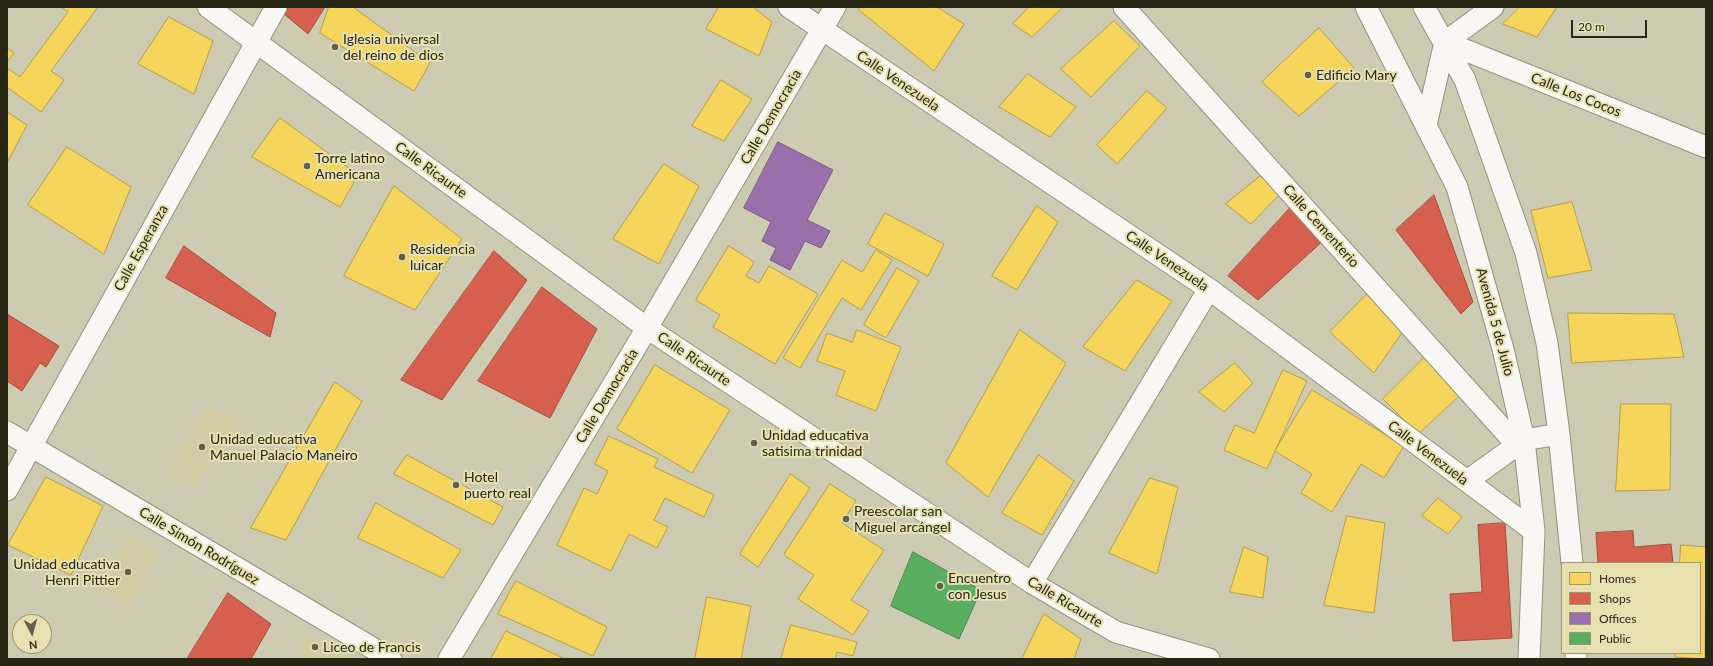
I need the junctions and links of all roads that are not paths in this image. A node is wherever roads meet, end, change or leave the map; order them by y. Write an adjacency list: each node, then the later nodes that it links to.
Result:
1 (208, 7): 10 (street, Calle Ricaurte)
2 (276, 7): 10 (street, Calle Esperanza)
3 (789, 7): 9 (street, Calle Venezuela)
4 (835, 7): 9 (street, Calle Democracia)
5 (1124, 7): 18 (street, Calle Cementerio)
6 (1366, 7): 12 (street, Avenida 5 de Julio)
7 (1424, 7): 11 (street)
8 (1493, 7): 11 (street)
9 (822, 30): 14 (street, Calle Venezuela); 15 (street, Calle Democracia)
10 (257, 42): 15 (street, Calle Ricaurte); 19 (street, Calle Esperanza)
11 (1445, 42): 12 (street); 13 (street, Calle Los Cocos); 17 (street)
12 (1426, 125): 18 (street, Avenida 5 de Julio)
13 (1706, 147)
14 (1208, 289): 20 (street, Calle Venezuela); 24 (street)
15 (648, 328): 24 (street, Calle Ricaurte); 26 (street, Calle Democracia)
16 (7, 432): 19 (street, Calle Simón Rodríguez)
17 (1560, 434): 18 (street); 23 (street)
18 (1520, 443): 20 (street); 22 (street, Avenida 5 de Julio)
19 (30, 446): 21 (street, Calle Esperanza); 25 (street, Calle Simón Rodríguez)
20 (1467, 481): 22 (street, Calle Venezuela)
21 (7, 490)
22 (1534, 531): 28 (street, Avenida 5 de Julio)
23 (1572, 562)
24 (1032, 583): 27 (street, Calle Ricaurte)
25 (390, 659)
26 (449, 659)
27 (1209, 659)
28 (1530, 659)

